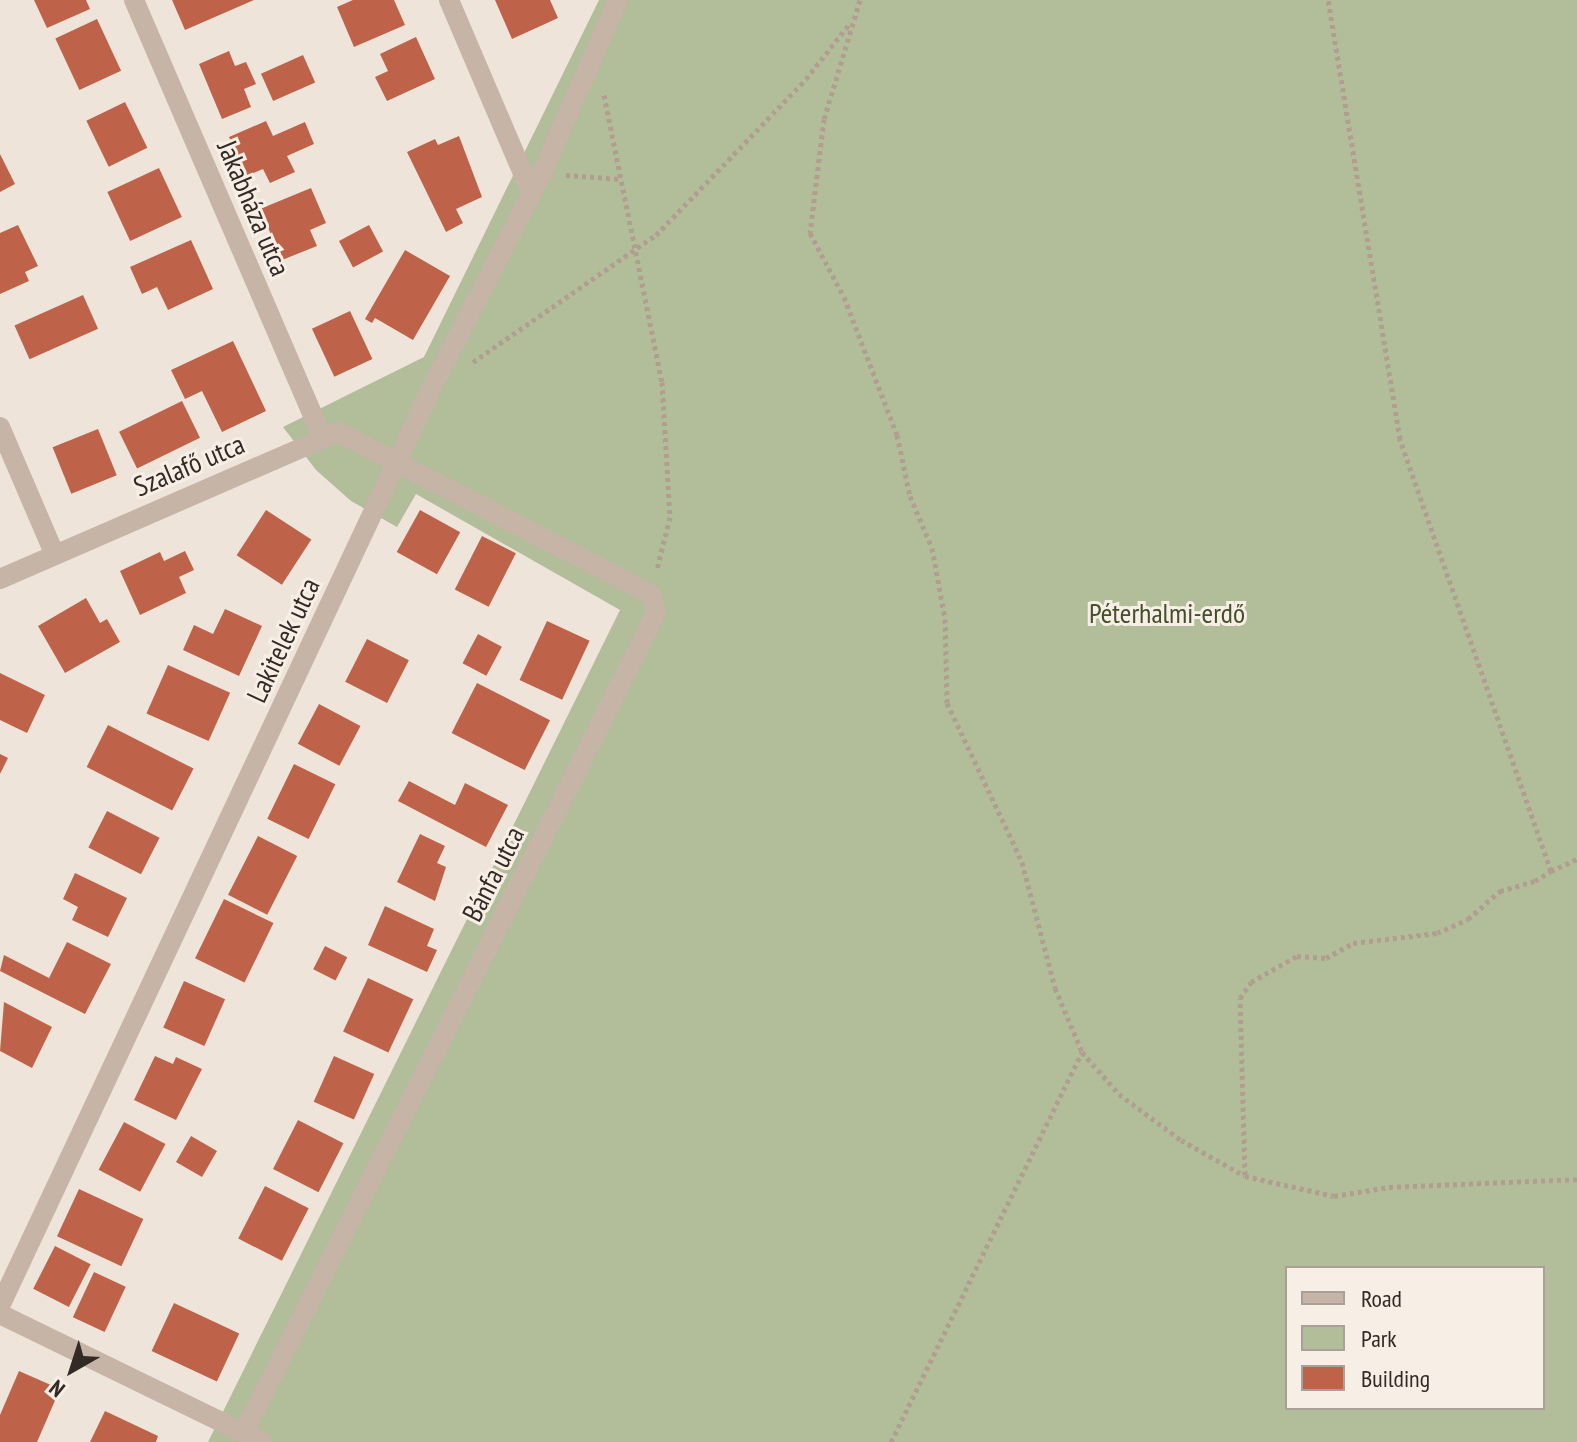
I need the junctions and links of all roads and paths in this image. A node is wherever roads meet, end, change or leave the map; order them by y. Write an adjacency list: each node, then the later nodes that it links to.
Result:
1 (134, 0): 14 (street, Jakabháza utca)
2 (449, 0): 10 (street)
3 (618, 0): 7 (street, Lakitelek utca)
4 (860, 0): 6 (path)
5 (1328, 0): 20 (path)
6 (853, 19): 11 (path); 21 (path)
7 (595, 51): 8 (street, Lakitelek utca); 9 (path)
8 (542, 173): 9 (path); 10 (street, Lakitelek utca)
9 (621, 179): 11 (path)
10 (531, 192): 15 (street, Lakitelek utca)
11 (636, 251): 12 (path); 18 (path)
12 (466, 366)
13 (0, 427): 16 (street)
14 (323, 438): 15 (street, Szalafő utca); 16 (street, Szalafő utca)
15 (399, 461): 18 (street); 24 (street, Lakitelek utca)
16 (54, 553): 17 (street, Szalafő utca)
17 (0, 579)
18 (651, 594): 26 (street, Bánfa utca)
19 (1577, 859): 20 (path)
20 (1551, 871): 22 (path)
21 (1082, 1052): 22 (path); 28 (path)
22 (1245, 1176): 23 (path)
23 (1577, 1179)
24 (0, 1306)
25 (0, 1314): 26 (street)
26 (244, 1432): 27 (street)
27 (263, 1442)
28 (891, 1442)

